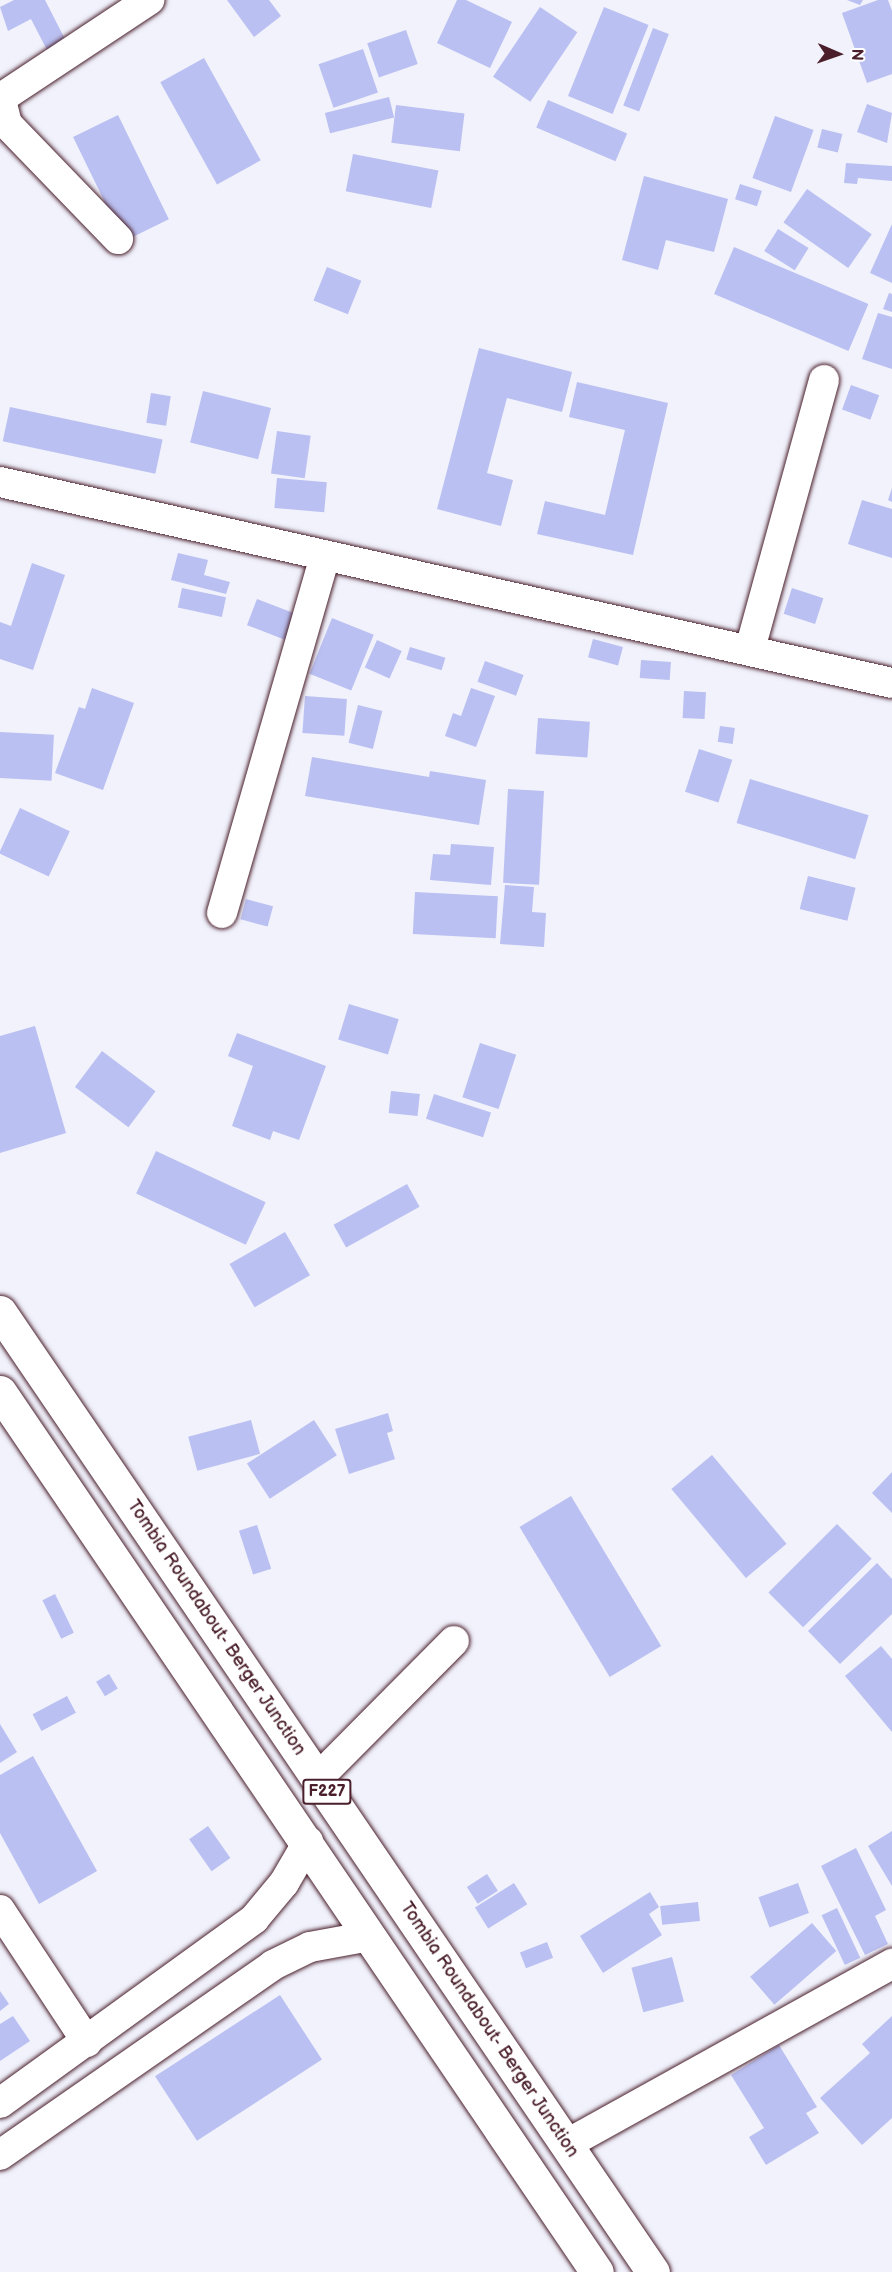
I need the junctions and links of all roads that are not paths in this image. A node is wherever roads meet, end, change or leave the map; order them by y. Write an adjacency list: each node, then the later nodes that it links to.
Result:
1 (149, 0): 2 (street)
2 (2, 112): 3 (street)
3 (118, 239)
4 (824, 380): 7 (street)
5 (0, 482): 6 (street)
6 (325, 556): 7 (street); 9 (street)
7 (750, 649): 8 (street)
8 (892, 683)
9 (222, 913)
10 (0, 1312): 13 (main road, Tombia Roundabout- Berger Junction / F227)
11 (0, 1392): 14 (main road, F227)
12 (454, 1641): 13 (street)
13 (318, 1778): 20 (main road, Tombia Roundabout- Berger Junction / F227)
14 (308, 1842): 16 (main road, F227); 18 (street)
15 (0, 1910): 18 (street)
16 (370, 1936): 21 (street); 22 (main road, F227)
17 (892, 1964): 20 (street)
18 (87, 2042): 19 (street)
19 (0, 2103)
20 (567, 2144): 23 (main road, Tombia Roundabout- Berger Junction / F227)
21 (0, 2155)
22 (597, 2272)
23 (653, 2272)

